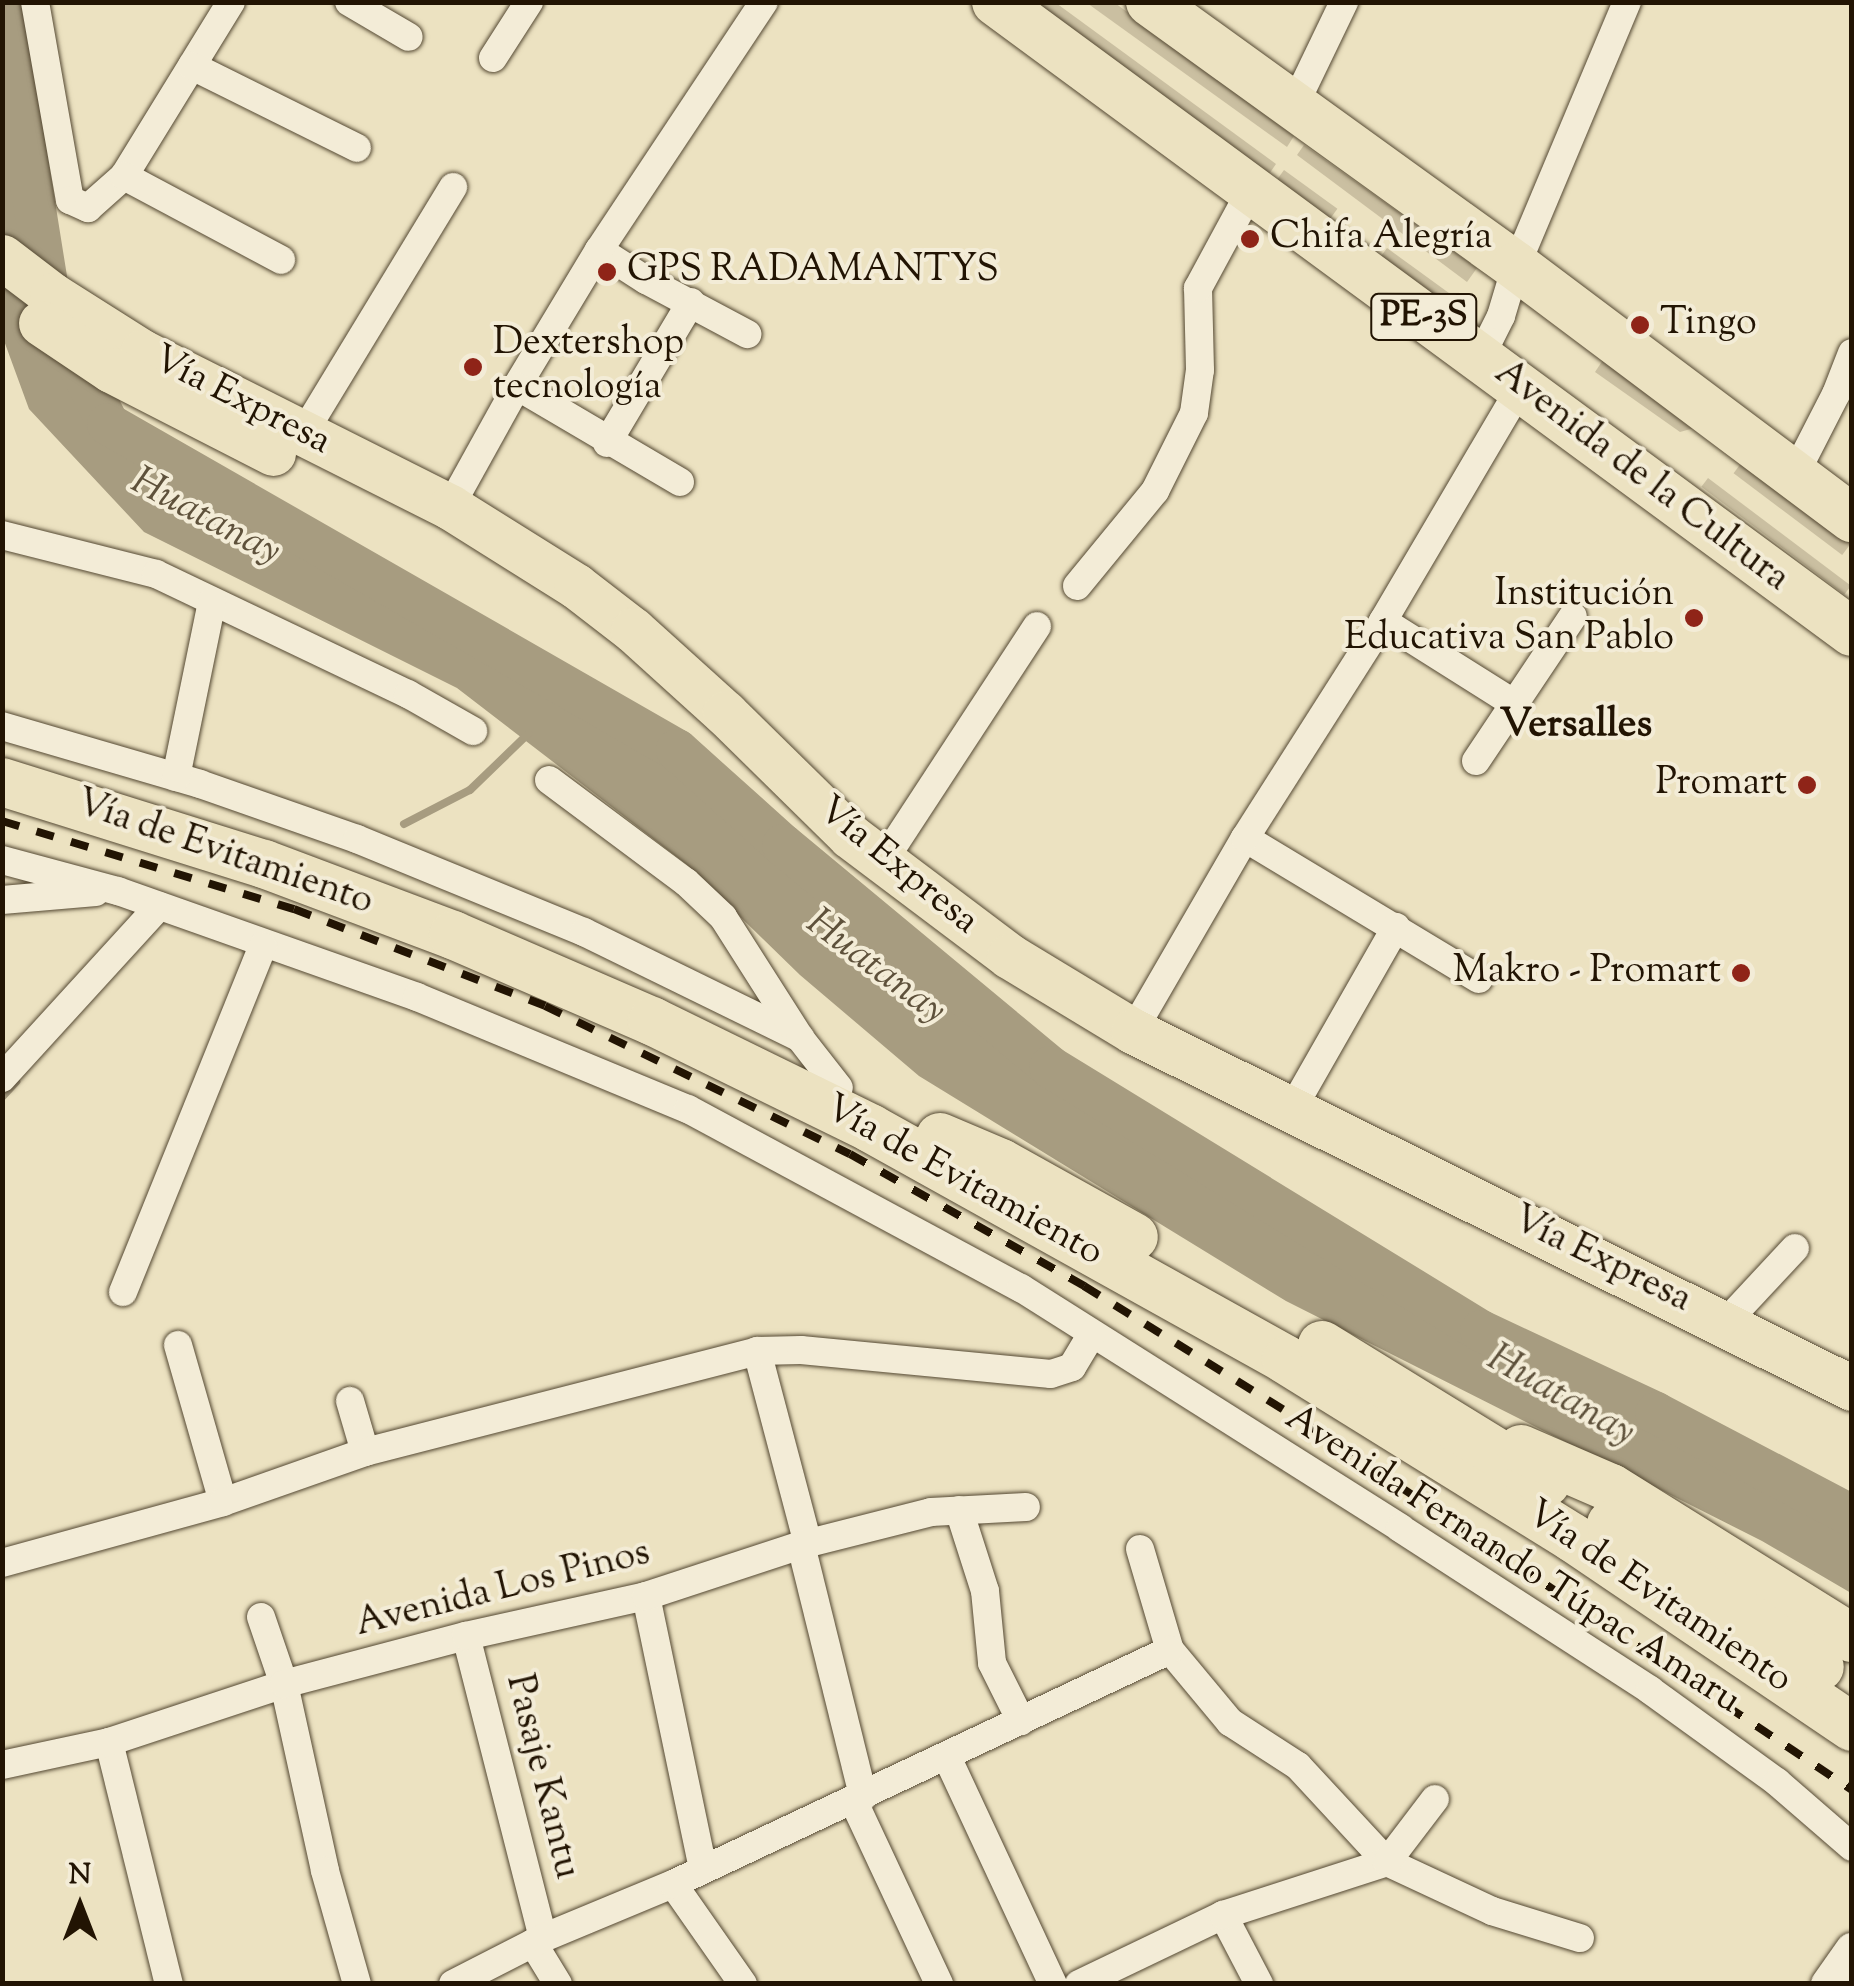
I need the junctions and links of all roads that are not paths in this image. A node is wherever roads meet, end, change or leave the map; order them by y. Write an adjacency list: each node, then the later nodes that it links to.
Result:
1 (34, 2): 15 (street)
2 (231, 2): 12 (street)
3 (348, 2): 10 (street)
4 (530, 2): 11 (street)
5 (764, 2): 18 (street)
6 (996, 2): 17 (highway, Avenida de la Cultura / PE-3S)
7 (1150, 2): 13 (highway, PE-3S)
8 (1344, 2): 13 (street)
9 (1627, 2): 21 (street)
10 (409, 37)
11 (493, 58)
12 (192, 66): 14 (street); 15 (street)
13 (1293, 108): 21 (highway, PE-3S)
14 (357, 148)
15 (124, 176): 20 (street)
16 (453, 187): 29 (street)
17 (1250, 192): 26 (highway, Avenida de la Cultura / PE-3S); 36 (street)
18 (599, 250): 23 (street); 27 (street)
19 (2, 257): 29 (main road, Vía Expresa)
20 (281, 260)
21 (1516, 266): 26 (street); 31 (highway, PE-3S)
22 (2, 295): 74 (main road, Vía Expresa)
23 (691, 302): 24 (street); 30 (street)
24 (748, 334)
25 (1852, 353): 31 (street)
26 (1480, 358): 28 (highway, Avenida de la Cultura / PE-3S)
27 (517, 386): 30 (street); 33 (street)
28 (1519, 390): 39 (street); 41 (highway, Avenida de la Cultura / PE-3S)
29 (303, 434): 33 (main road, Vía Expresa)
30 (607, 443): 32 (street)
31 (1794, 476): 34 (highway, PE-3S)
32 (680, 482)
33 (450, 507): 52 (main road, Vía Expresa)
34 (1852, 518)
35 (2, 536): 37 (street)
36 (1077, 586)
37 (212, 602): 44 (street); 47 (street)
38 (1573, 616): 42 (street)
39 (1383, 621): 42 (street); 50 (street)
40 (1037, 626): 52 (street)
41 (1852, 632)
42 (1516, 704): 46 (street)
43 (2, 726): 47 (street)
44 (472, 731)
45 (2, 754): 58 (highway, Vía de Evitamiento)
46 (1476, 761)
47 (176, 777): 58 (street)
48 (548, 780): 61 (street)
49 (2, 782): 90 (highway, Vía de Evitamiento)
50 (1244, 838): 56 (street); 60 (street)
51 (2, 860): 53 (street, Avenida Fernando Túpac Amaru)
52 (882, 863): 60 (main road, Vía Expresa)
53 (118, 890): 54 (street); 55 (street, Avenida Fernando Túpac Amaru)
54 (2, 900)
55 (159, 906): 57 (street, Avenida Fernando Túpac Amaru); 62 (street)
56 (1396, 927): 59 (street); 64 (street)
57 (263, 946): 66 (street); 68 (street, Avenida Fernando Túpac Amaru)
58 (577, 946): 61 (street); 63 (highway, Vía de Evitamiento)
59 (1479, 978)
60 (1133, 1031): 64 (main road, Vía Expresa)
61 (800, 1038): 63 (street)
62 (2, 1078)
63 (839, 1088): 73 (highway, Vía de Evitamiento)
64 (1291, 1111): 67 (main road, Vía Expresa)
65 (1795, 1248): 67 (street)
66 (124, 1292)
67 (1726, 1322): 71 (main road, Vía Expresa)
68 (1091, 1335): 70 (street); 96 (street, Avenida Fernando Túpac Amaru)
69 (178, 1345): 76 (street)
70 (757, 1351): 75 (street); 79 (street)
71 (1852, 1388)
72 (350, 1402): 75 (street)
73 (1424, 1405): 85 (highway); 88 (highway, Vía de Evitamiento)
74 (1852, 1418)
75 (364, 1452): 76 (street)
76 (223, 1502): 81 (street)
77 (1026, 1508): 78 (street, Avenida Los Pinos)
78 (959, 1510): 79 (street, Avenida Los Pinos); 89 (street)
79 (805, 1544): 82 (street, Avenida Los Pinos); 94 (street)
80 (1140, 1549): 86 (street)
81 (2, 1563)
82 (646, 1596): 84 (street, Avenida Los Pinos); 98 (street)
83 (261, 1617): 87 (street)
84 (466, 1636): 87 (street, Avenida Los Pinos); 102 (street, Pasaje Kantu)
85 (1852, 1638)
86 (1170, 1650): 89 (street); 97 (street)
87 (284, 1684): 91 (street, Avenida Los Pinos); 105 (street)
88 (1852, 1688)
89 (1021, 1721): 92 (street)
90 (1852, 1728)
91 (109, 1742): 93 (street, Avenida Los Pinos); 104 (street)
92 (948, 1757): 94 (street); 110 (street)
93 (2, 1765)
94 (858, 1798): 98 (street); 109 (street)
95 (1435, 1799): 97 (street)
96 (1852, 1847)
97 (1387, 1862): 100 (street); 101 (street)
98 (703, 1868): 99 (street)
99 (673, 1884): 102 (street); 108 (street)
100 (1223, 1915): 111 (street); 112 (street)
101 (1580, 1938)
102 (538, 1940): 106 (street); 107 (street, Pasaje Kantu)
103 (1852, 1950): 113 (street)
104 (170, 1984)
105 (357, 1984)
106 (453, 1984)
107 (558, 1984)
108 (743, 1984)
109 (939, 1984)
110 (1052, 1984)
111 (1079, 1984)
112 (1260, 1984)
113 (1828, 1984)

